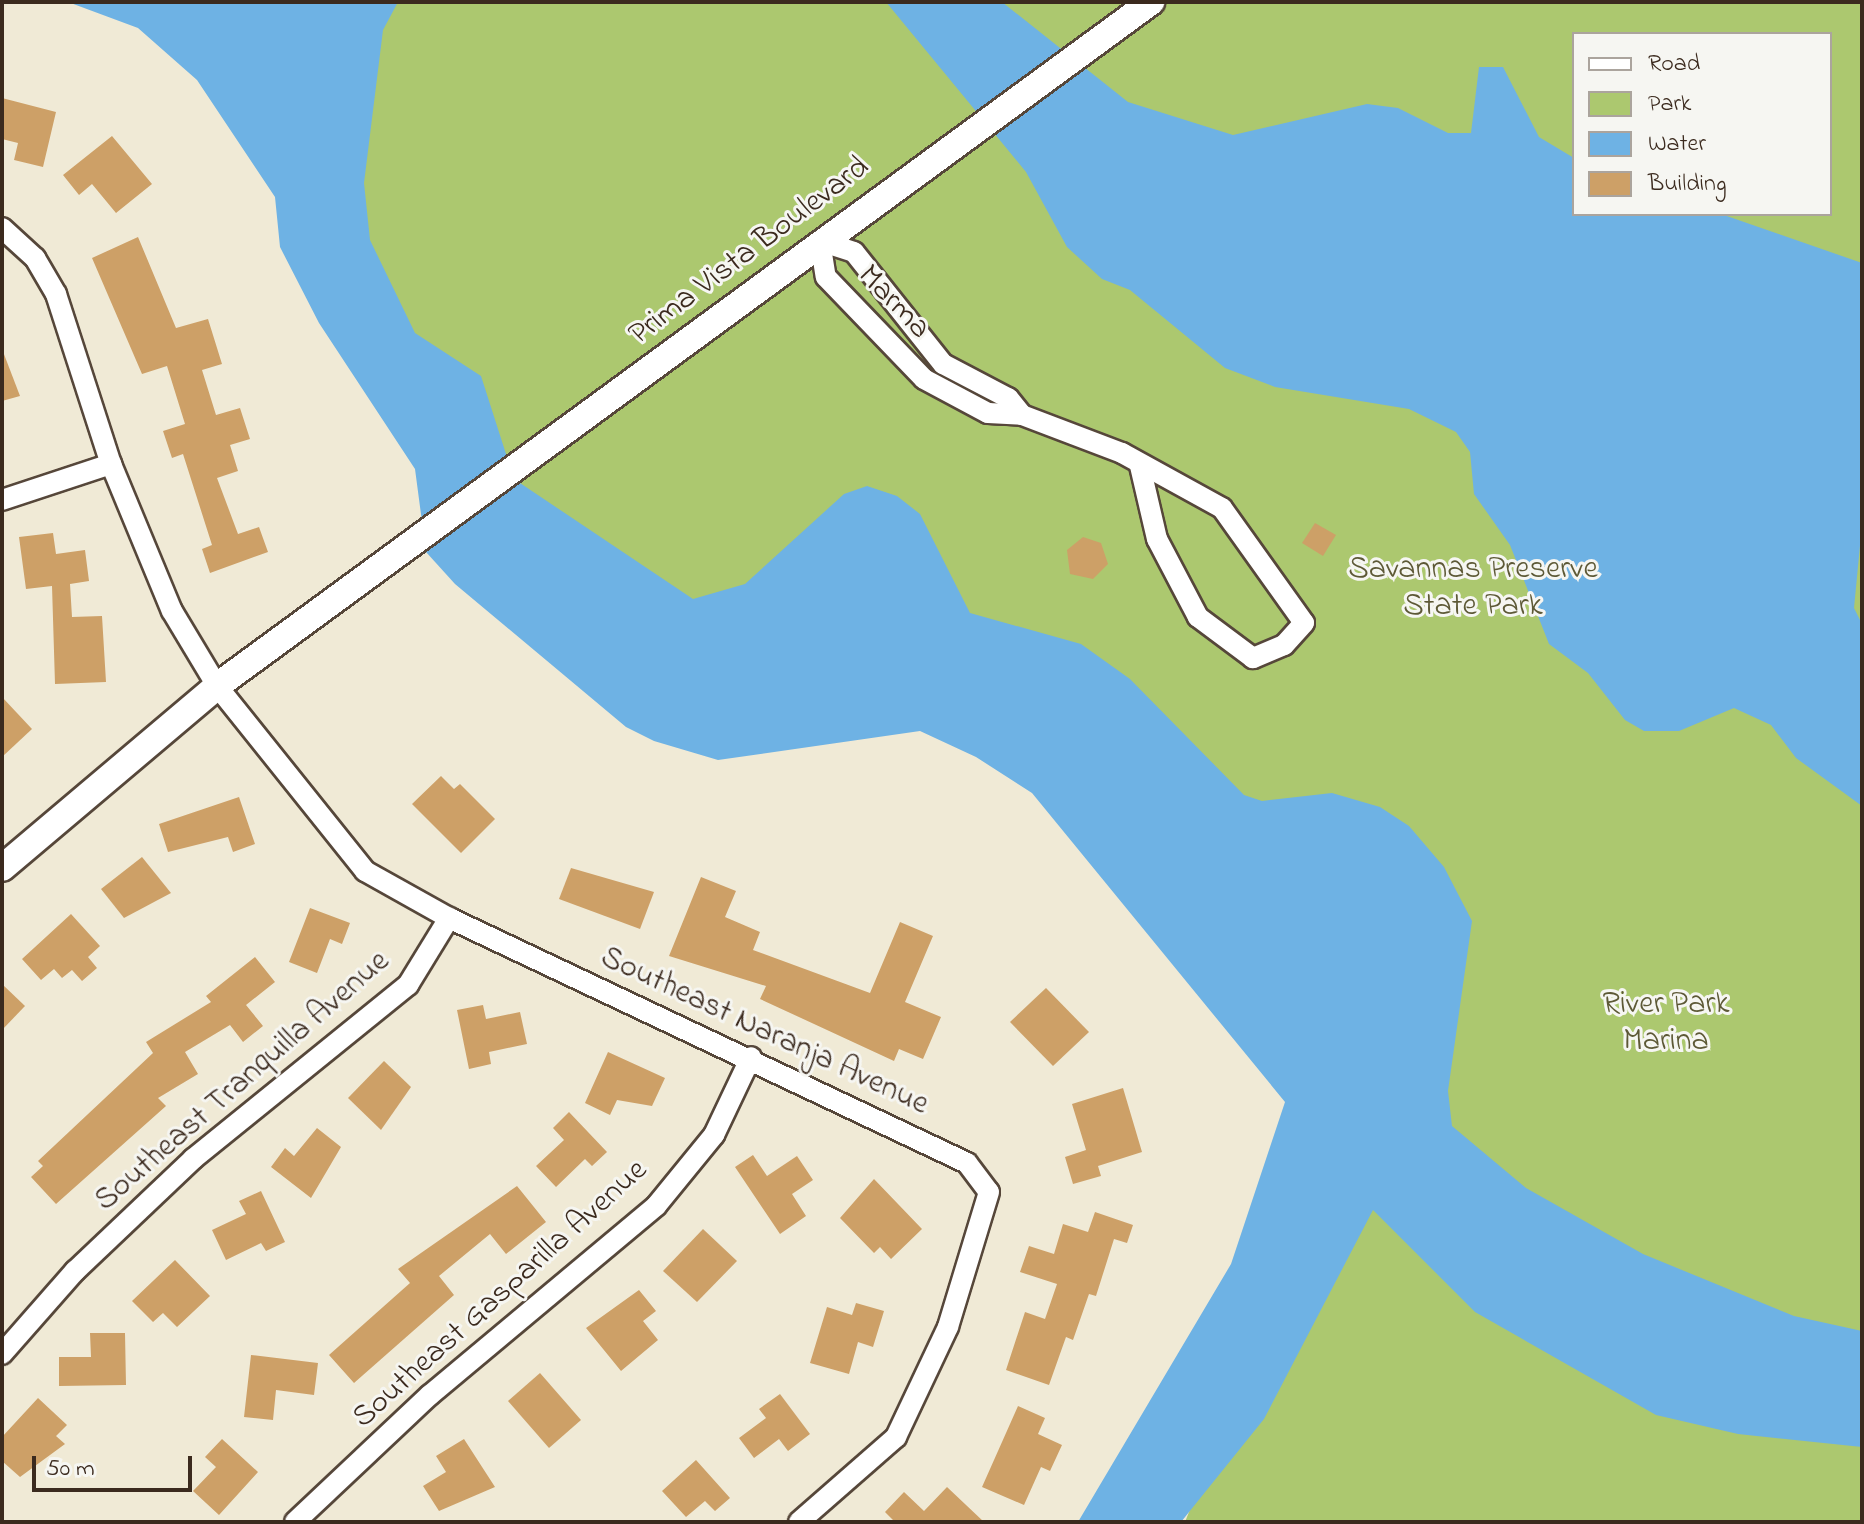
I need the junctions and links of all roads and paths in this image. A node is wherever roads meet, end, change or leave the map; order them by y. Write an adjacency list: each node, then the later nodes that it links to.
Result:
1 (1146, 6): 3 (main road, Prima Vista Boulevard)
2 (2, 228): 7 (street, Southeast Naranja Avenue)
3 (820, 241): 4 (street, Marma); 5 (street, Marma); 10 (main road, Prima Vista Boulevard)
4 (903, 313): 5 (street); 6 (street, Marma)
5 (881, 334): 6 (street, Marma)
6 (1022, 415): 8 (street, Marma)
7 (111, 464): 9 (street); 10 (street, Southeast Naranja Avenue)
8 (1140, 466): 8 (street, Marma)
9 (2, 500)
10 (217, 686): 11 (main road, Prima Vista Boulevard); 12 (street, Southeast Naranja Avenue)
11 (2, 868)
12 (449, 918): 13 (street, Southeast Naranja Avenue); 14 (street, Southeast Tranquilla Avenue)
13 (751, 1057): 15 (street, Southeast Gasparilla Avenue); 16 (street, Southeast Naranja Avenue)
14 (2, 1354)
15 (295, 1522)
16 (799, 1522)

